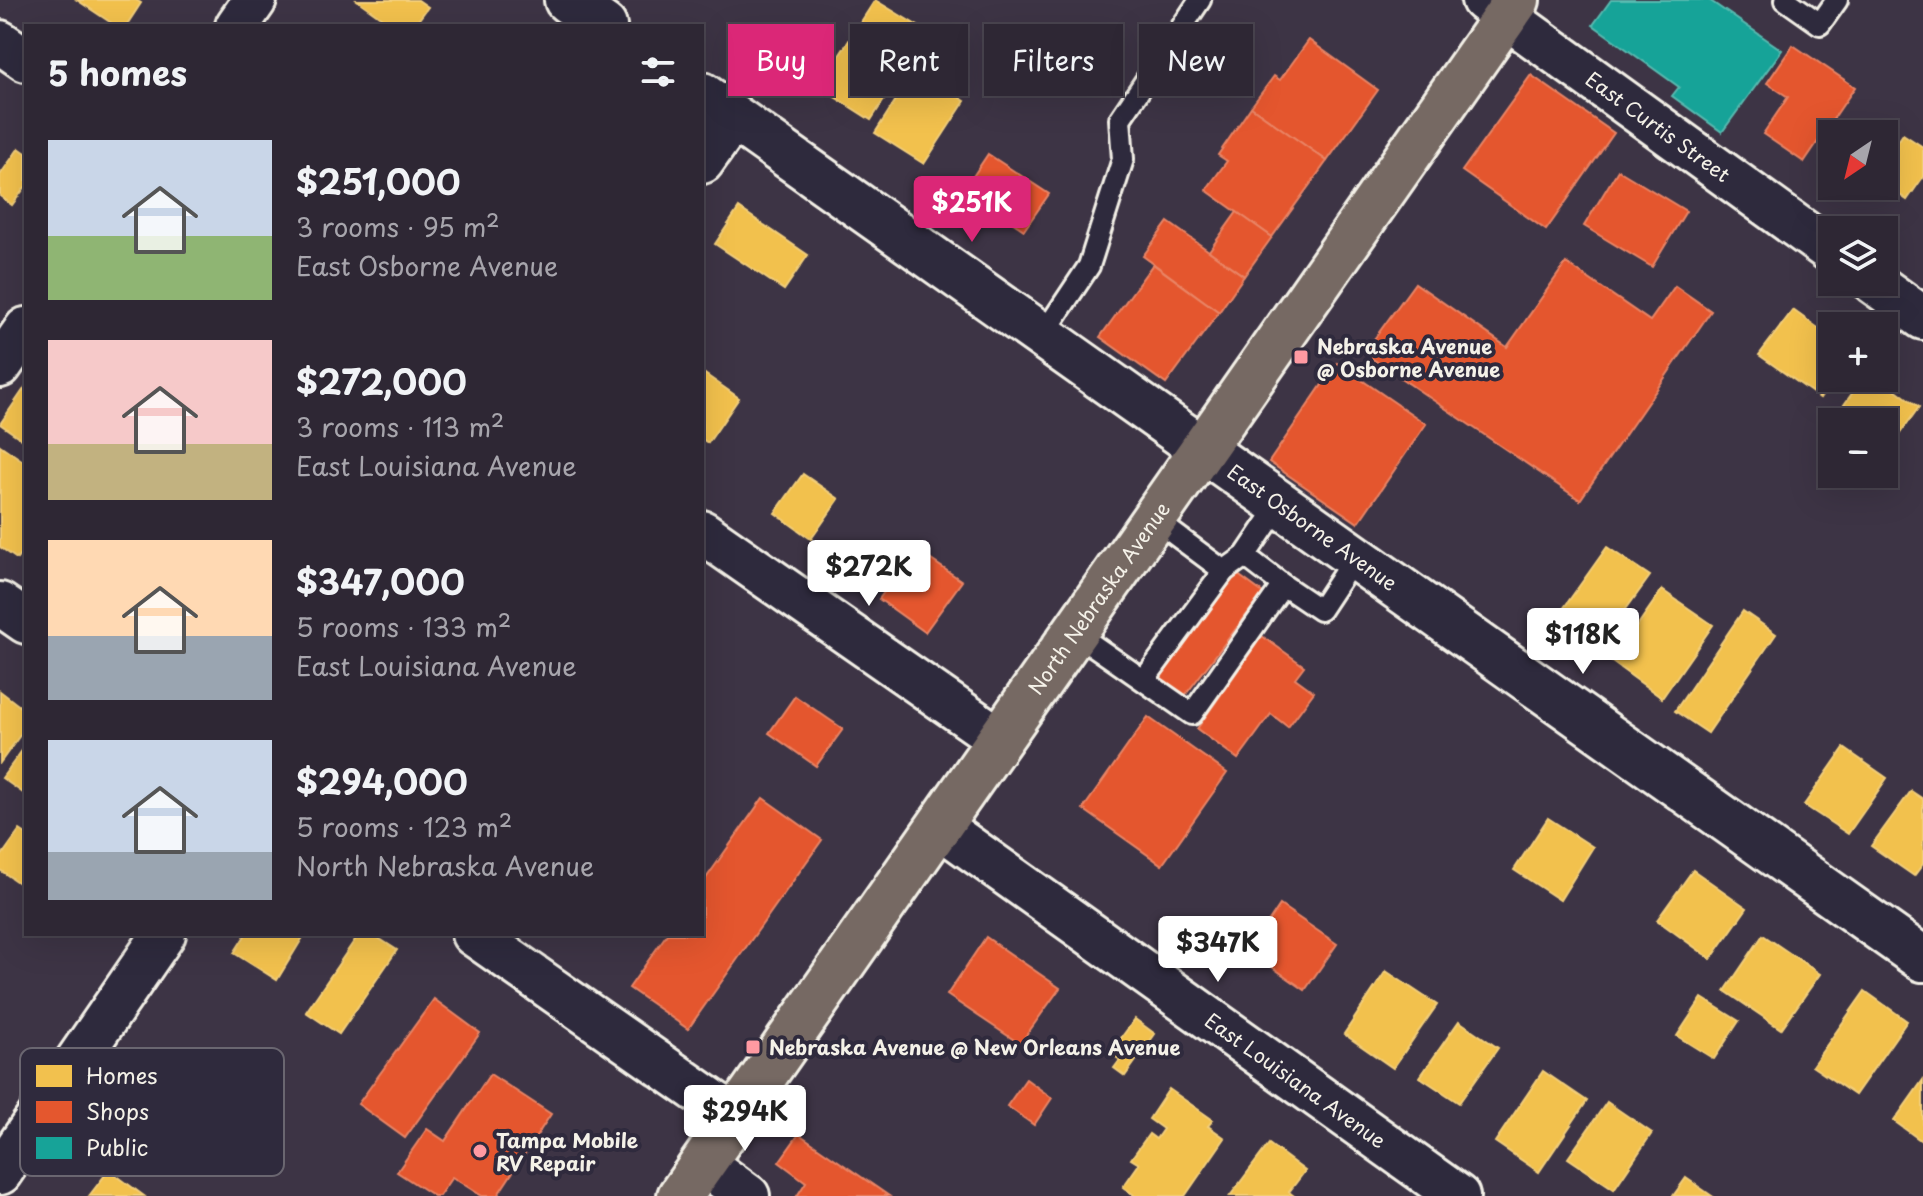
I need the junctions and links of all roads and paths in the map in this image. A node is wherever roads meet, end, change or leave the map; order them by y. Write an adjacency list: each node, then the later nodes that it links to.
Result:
1 (255, 0): 7 (street)
2 (567, 0): 8 (street)
3 (1200, 0): 17 (lane)
4 (1786, 0): 5 (lane)
5 (1837, 0)
6 (1502, 5): 13 (street, East Curtis Street); 19 (main road, North Nebraska Avenue)
7 (238, 24)
8 (601, 24)
9 (0, 42): 10 (street)
10 (24, 59)
11 (718, 106): 12 (street); 17 (street, East Osborne Avenue)
12 (704, 155)
13 (1818, 242)
14 (1892, 296): 15 (street)
15 (1923, 318)
16 (24, 332): 18 (street)
17 (1043, 335): 19 (street, East Osborne Avenue)
18 (0, 366)
19 (1203, 449): 20 (street, East Osborne Avenue); 21 (main road, North Nebraska Avenue)
20 (1280, 504): 23 (lane); 24 (street, East Osborne Avenue)
21 (1154, 519): 25 (lane); 29 (main road, North Nebraska Avenue)
22 (704, 533): 31 (street)
23 (1245, 556): 25 (lane); 26 (lane)
24 (1355, 557): 26 (lane); 35 (street, East Osborne Avenue)
25 (1224, 571): 30 (lane)
26 (1283, 585): 30 (lane)
27 (0, 604): 28 (street)
28 (24, 621)
29 (1074, 632): 30 (lane); 31 (main road, North Nebraska Avenue)
30 (1144, 680)
31 (998, 738): 32 (main road, North Nebraska Avenue)
32 (939, 826): 37 (main road, North Nebraska Avenue); 42 (street, East Louisiana Avenue)
33 (163, 936): 36 (street)
34 (476, 936): 37 (street)
35 (1923, 959)
36 (86, 1048)
37 (735, 1117): 40 (main road, North Nebraska Avenue)
38 (20, 1144): 39 (street)
39 (0, 1173)
40 (691, 1180): 41 (street)
41 (748, 1196)
42 (1458, 1196)

